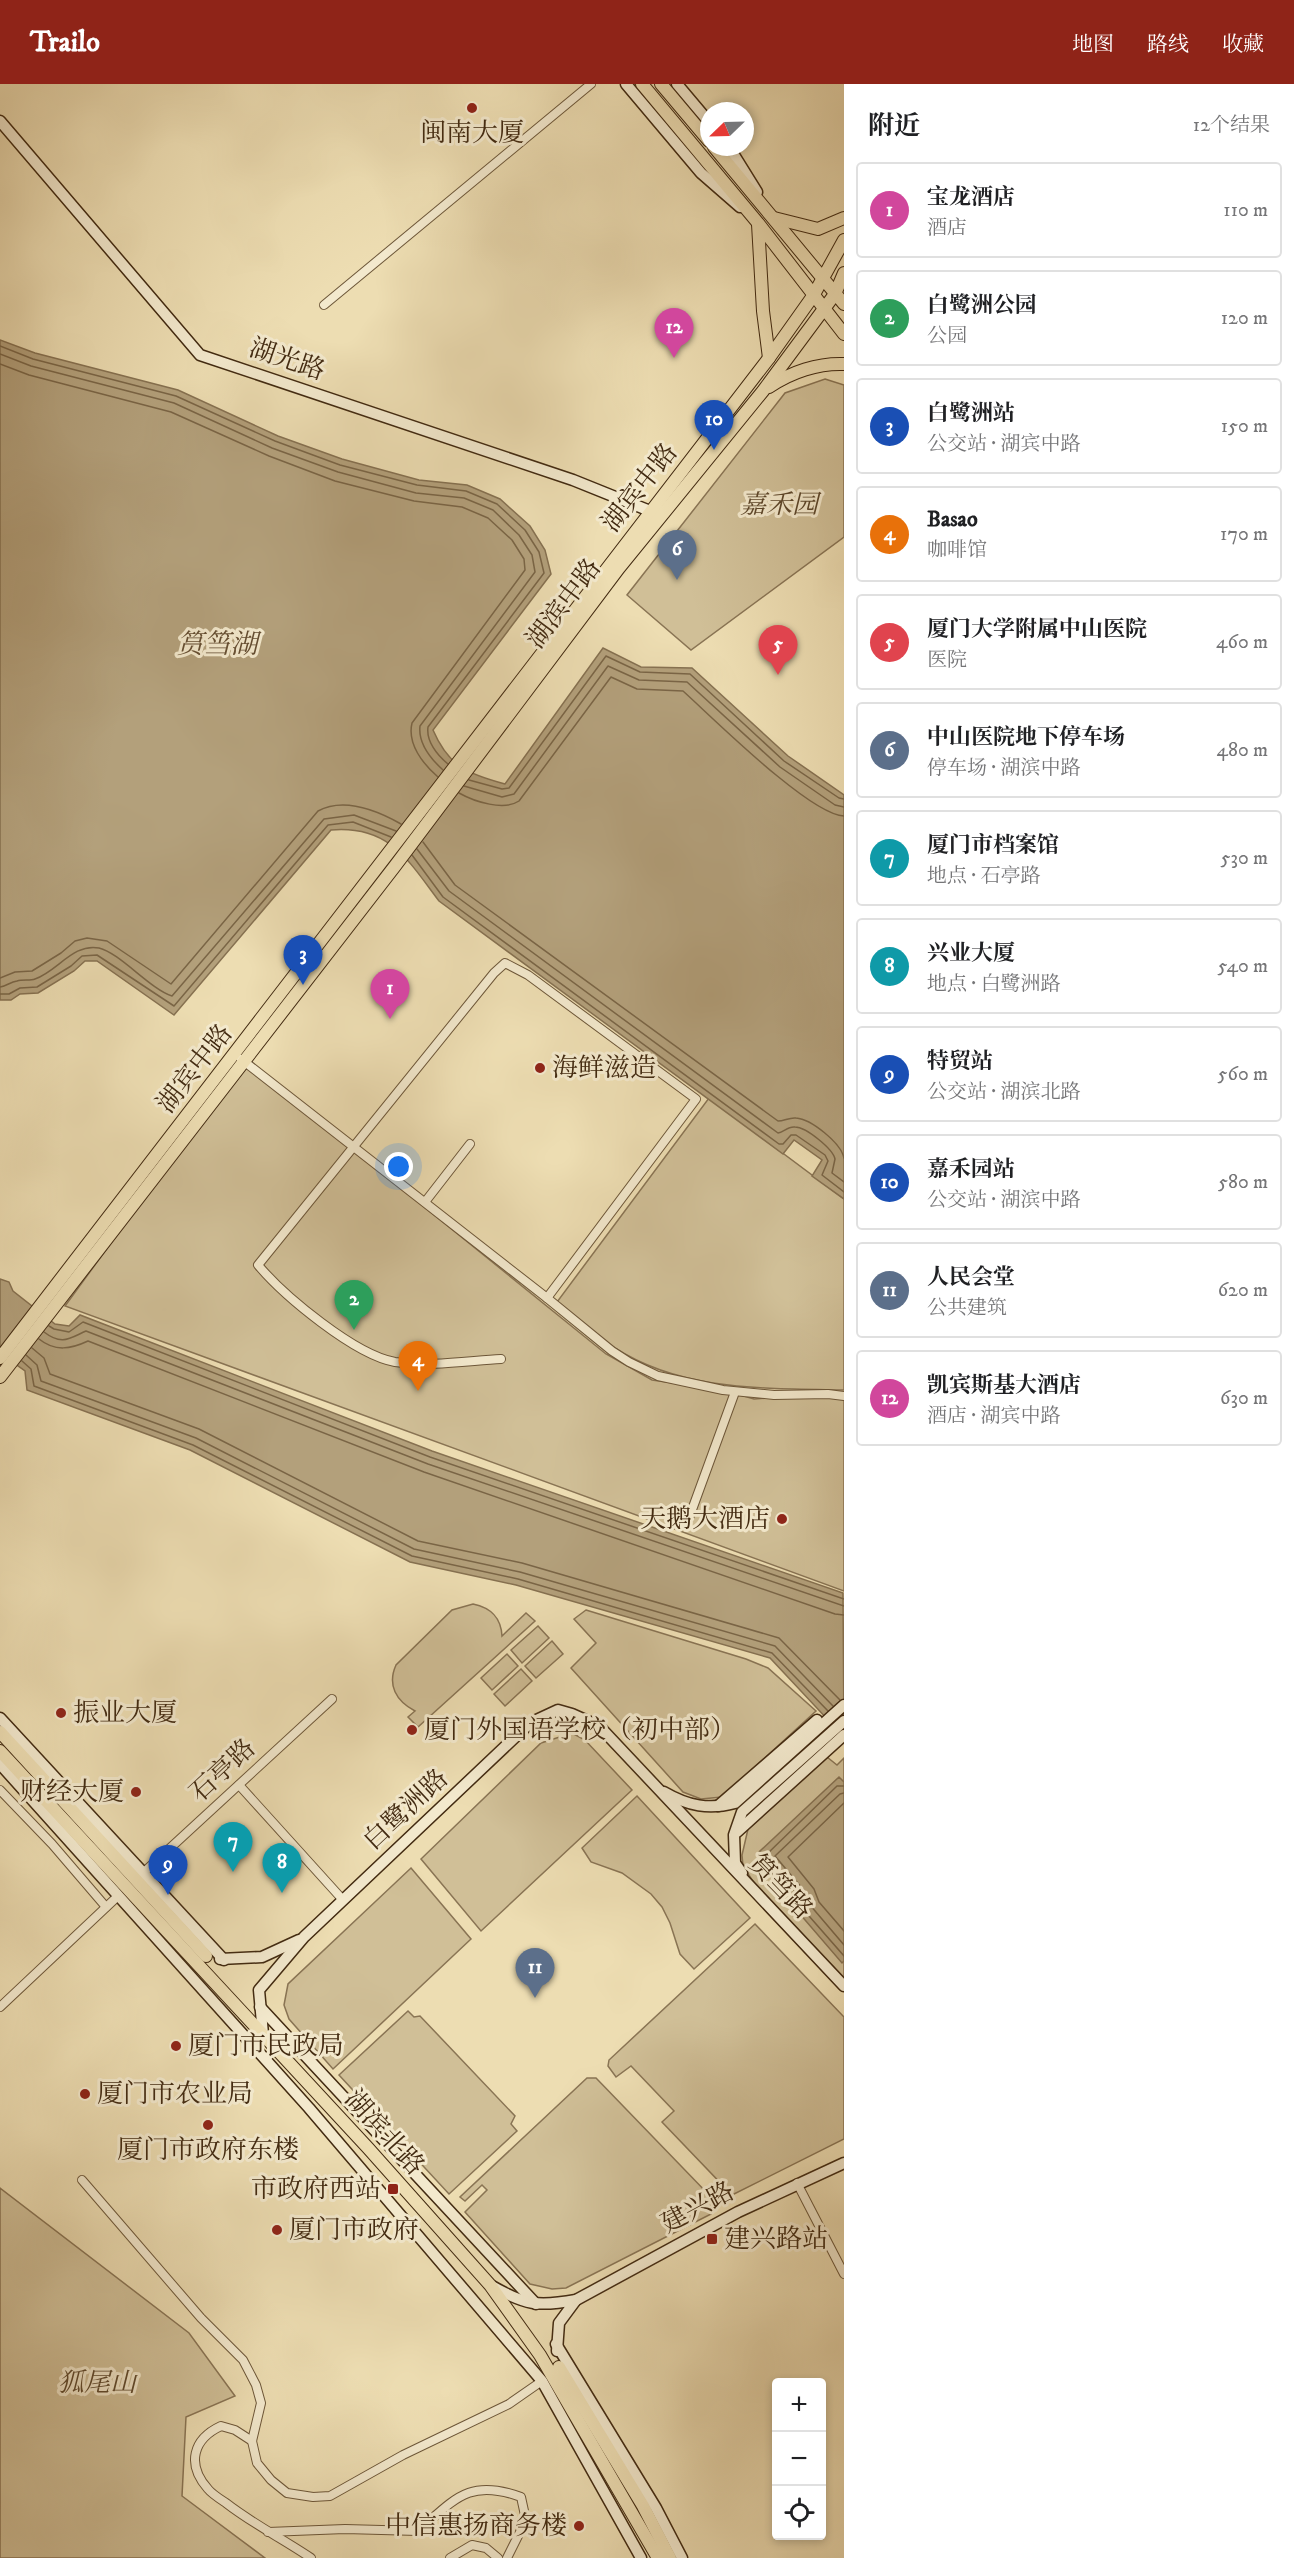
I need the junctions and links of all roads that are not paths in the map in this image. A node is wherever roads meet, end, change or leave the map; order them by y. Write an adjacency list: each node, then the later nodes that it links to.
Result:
1 (591, 84): 20 (street)
2 (626, 84): 13 (street)
3 (642, 84): 13 (main road)
4 (661, 84): 8 (main road)
5 (677, 84): 6 (street)
6 (700, 111)
7 (0, 121): 26 (street, 湖光路)
8 (700, 130)
9 (722, 156): 11 (main road)
10 (735, 156): 11 (street)
11 (773, 217): 12 (main road); 16 (main road)
12 (844, 218)
13 (758, 223): 18 (main road); 23 (main road)
14 (844, 240): 16 (main road, 湖宾中路)
15 (844, 273): 17 (main road, 湖滨中路)
16 (823, 279): 17 (main road); 18 (main road, 湖宾中路)
17 (835, 294): 19 (main road); 21 (main road, 湖滨中路)
18 (813, 297): 21 (main road); 23 (main road, 湖宾中路)
19 (844, 304)
20 (324, 305)
21 (824, 309): 22 (main road); 25 (main road, 湖滨中路)
22 (844, 334)
23 (769, 358): 26 (main road, 湖宾中路)
24 (844, 364): 25 (main road)
25 (763, 391): 27 (main road, 湖滨中路)
26 (650, 511): 27 (main road, 湖宾中路)
27 (468, 760): 28 (main road, 湖宾中路)
28 (239, 1058): 30 (street); 34 (main road, 湖宾中路)
29 (470, 1144): 31 (street)
30 (355, 1147): 31 (street); 32 (street); 33 (street)
31 (425, 1202): 32 (street)
32 (547, 1298): 35 (street)
33 (501, 1359)
34 (2, 1368)
35 (735, 1392): 36 (street); 37 (street)
36 (844, 1396)
37 (689, 1518)
38 (844, 1695): 42 (street, 白鹭洲路)
39 (332, 1699): 50 (street, 石亭路)
40 (844, 1705): 42 (street, 白鹭洲路)
41 (0, 1718): 54 (street)
42 (822, 1721): 51 (street, 白鹭洲路)
43 (844, 1721): 45 (street)
44 (0, 1732): 60 (main road)
45 (838, 1735): 55 (street)
46 (0, 1750): 65 (main road, 湖滨北路)
47 (0, 1764): 48 (street)
48 (10, 1775): 49 (street); 56 (street)
49 (0, 1785)
50 (239, 1785): 54 (street, 石亭路); 57 (street)
51 (653, 1786): 53 (street, 白鹭洲路); 57 (street, 白鹭洲路)
52 (0, 1790): 58 (street)
53 (709, 1845): 55 (street, 筼筜路)
54 (143, 1873): 61 (street)
55 (757, 1895): 62 (street, 筼筜路)
56 (118, 1896): 58 (street); 75 (street)
57 (343, 1900): 59 (street, 白鹭洲路)
58 (106, 1907): 63 (street)
59 (304, 1937): 61 (street, 白鹭洲路); 64 (street, 白鹭洲路)
60 (206, 1956): 61 (street, 白鹭洲路)
61 (224, 1960)
62 (844, 1986)
63 (0, 2007)
64 (260, 2007): 65 (street, 白鹭洲路); 72 (street)
65 (263, 2034): 70 (main road, 湖滨北路)
66 (844, 2163): 68 (street, 建兴路)
67 (82, 2181): 76 (street)
68 (797, 2183): 69 (street); 71 (street, 建兴路)
69 (844, 2274)
70 (490, 2285): 72 (street, 建兴路); 83 (main road, 湖滨北路)
71 (576, 2300): 72 (street, 建兴路); 73 (street, 建兴路)
72 (536, 2304)
73 (556, 2344): 74 (street, 建兴路); 85 (street)
74 (559, 2367): 84 (main road)
75 (542, 2381): 76 (street); 82 (street)
76 (252, 2441): 77 (street)
77 (268, 2532): 78 (street); 81 (street)
78 (311, 2558)
79 (450, 2558): 80 (street)
80 (498, 2558)
81 (507, 2558)
82 (641, 2558)
83 (658, 2558)
84 (670, 2558)
85 (682, 2558)

